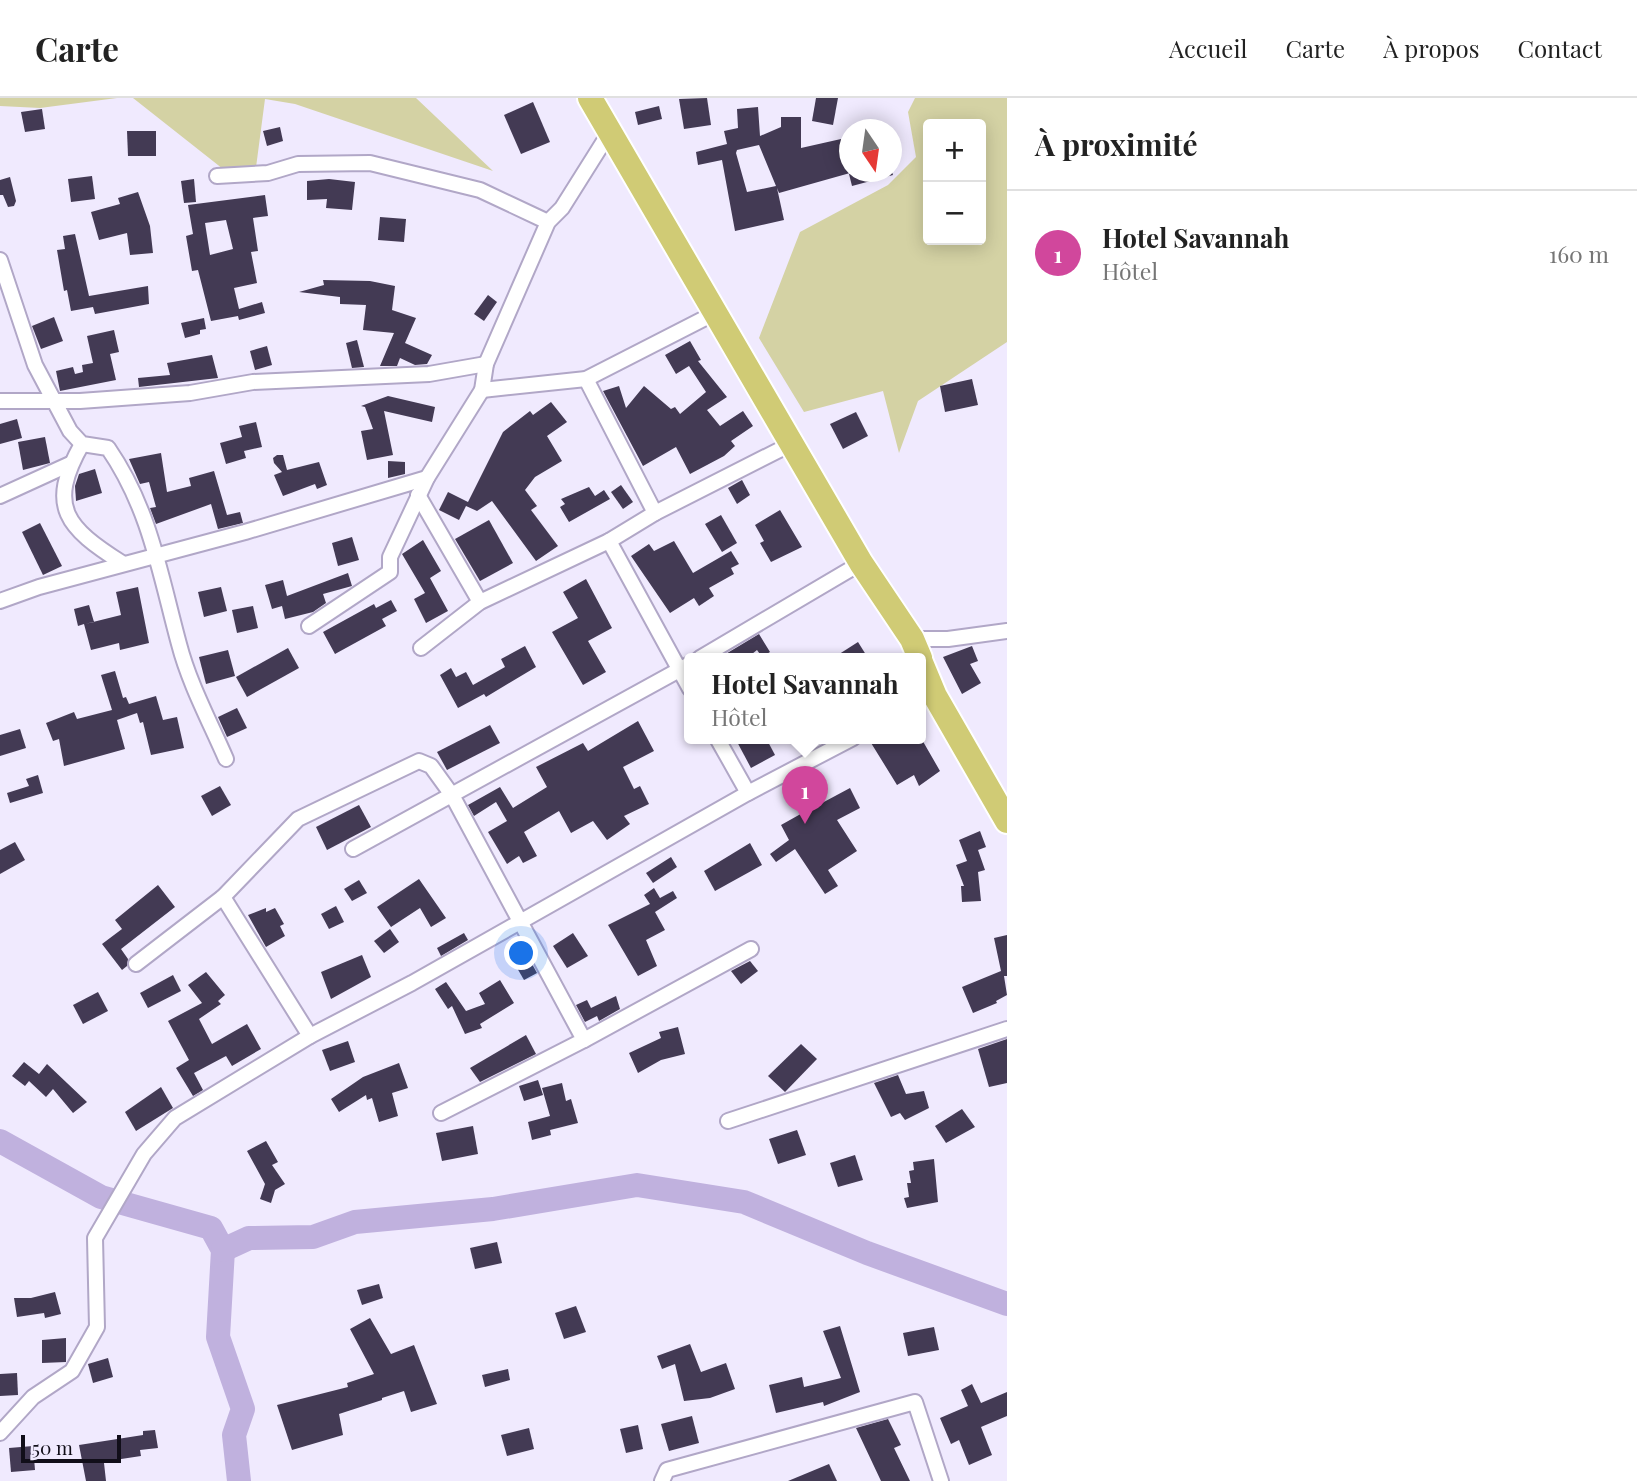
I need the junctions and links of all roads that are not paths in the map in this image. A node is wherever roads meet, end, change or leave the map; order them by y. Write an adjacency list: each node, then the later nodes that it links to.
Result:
1 (590, 98): 2 (highway)
2 (611, 130): 4 (street); 6 (highway)
3 (217, 176): 4 (street)
4 (548, 222): 7 (street)
5 (0, 260): 10 (street)
6 (717, 312): 8 (street); 12 (highway)
7 (486, 364): 9 (street); 10 (street)
8 (586, 379): 9 (street); 18 (street)
9 (482, 390): 15 (street)
10 (54, 400): 11 (street); 13 (street)
11 (0, 401)
12 (793, 443): 18 (street); 22 (highway)
13 (82, 444): 14 (street); 20 (street)
14 (70, 464): 17 (street); 21 (street)
15 (427, 478): 16 (street); 20 (street)
16 (418, 495): 24 (street); 25 (street)
17 (0, 496)
18 (655, 513): 19 (street)
19 (608, 541): 24 (street); 30 (street)
20 (158, 555): 21 (street); 34 (street)
21 (122, 563): 23 (street)
22 (861, 563): 28 (highway); 29 (street)
23 (0, 601)
24 (480, 602): 27 (street)
25 (309, 626)
26 (1007, 631): 28 (street)
27 (421, 648)
28 (917, 652)
29 (708, 653)
30 (684, 667): 36 (street)
31 (928, 700): 37 (highway)
32 (720, 744): 35 (street)
33 (842, 744): 35 (street)
34 (226, 759)
35 (748, 793): 40 (street)
36 (452, 794): 38 (street); 39 (street); 40 (street)
37 (1007, 821)
38 (353, 849)
39 (223, 897): 42 (street); 44 (street)
40 (522, 922): 44 (street); 45 (street)
41 (751, 949): 45 (street)
42 (136, 964)
43 (1007, 1029): 47 (street)
44 (310, 1036): 48 (street)
45 (584, 1040): 46 (street)
46 (440, 1113)
47 (728, 1121)
48 (0, 1433)
49 (666, 1477): 50 (street)
50 (941, 1481)

